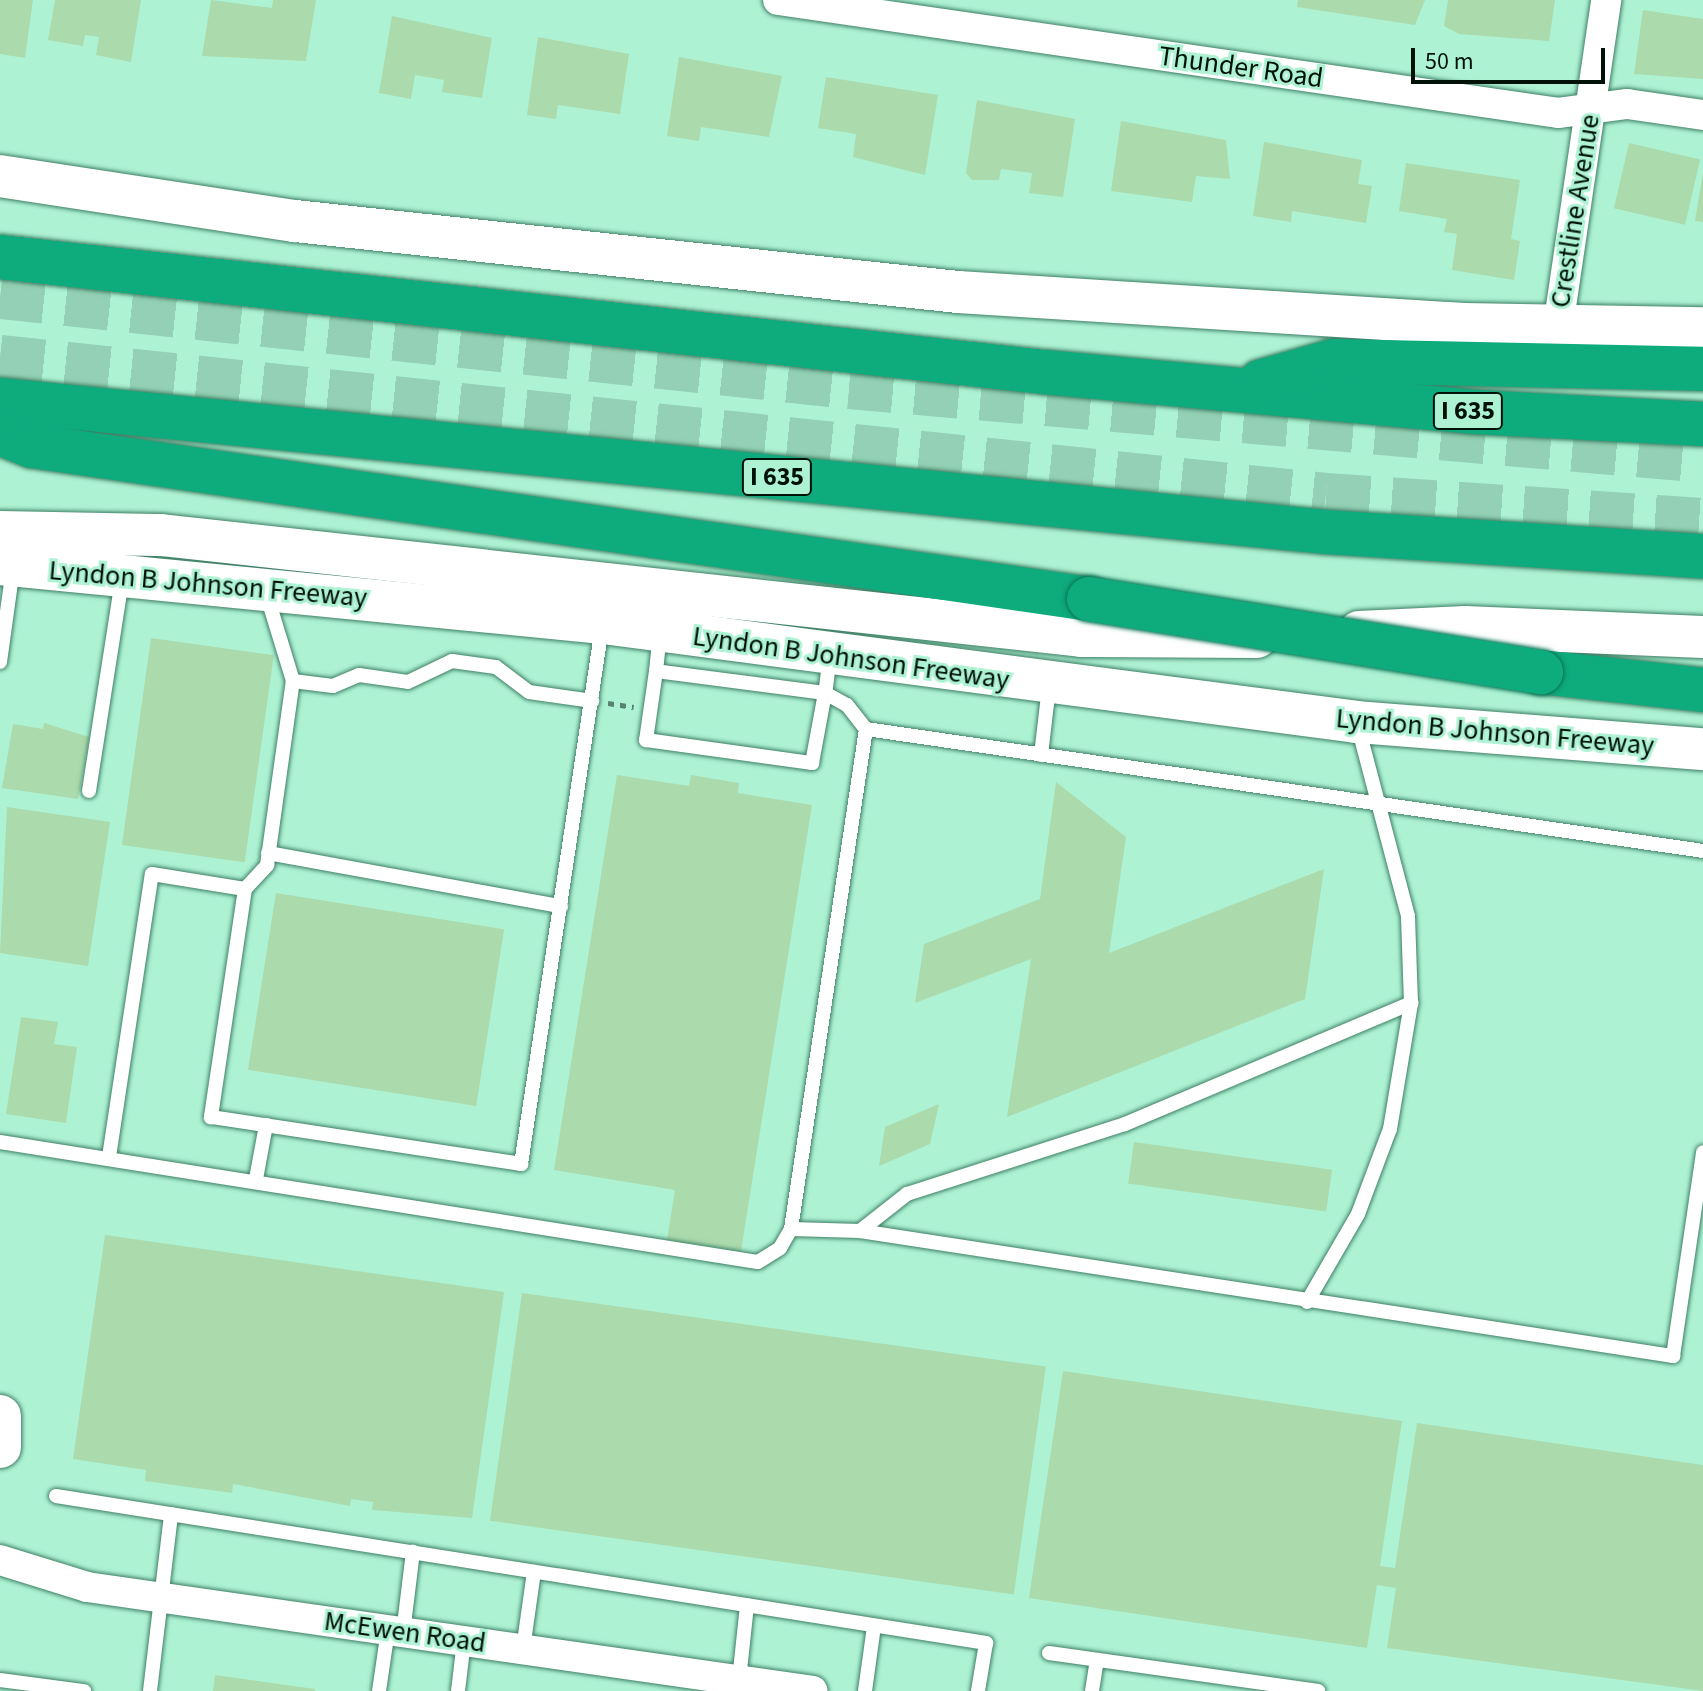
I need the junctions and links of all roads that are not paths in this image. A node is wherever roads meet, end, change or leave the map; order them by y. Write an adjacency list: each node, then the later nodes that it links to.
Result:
1 (778, 0): 3 (street, Thunder Road)
2 (1606, 0): 3 (street, Crestline Avenue)
3 (1591, 108): 4 (street, Thunder Road); 7 (street, Crestline Avenue)
4 (1703, 115)
5 (0, 176): 7 (main road)
6 (0, 257): 10 (highway, I 635)
7 (1558, 327): 8 (main road)
8 (1703, 328)
9 (1703, 369): 10 (highway)
10 (1234, 389): 12 (highway, I 635)
11 (0, 400): 15 (highway, I 635)
12 (1703, 424)
13 (0, 433): 25 (highway, bridge)
14 (5, 554): 16 (main road, Lyndon B Johnson Freeway); 19 (main road); 21 (lane)
15 (1703, 556)
16 (123, 576): 17 (main road, Lyndon B Johnson Freeway); 31 (lane)
17 (265, 588): 18 (main road, Lyndon B Johnson Freeway); 23 (lane)
18 (603, 623): 20 (main road, Lyndon B Johnson Freeway); 26 (lane)
19 (1703, 637)
20 (658, 651): 22 (main road, Lyndon B Johnson Freeway); 22 (lane)
21 (0, 658)
22 (828, 674): 24 (main road, Lyndon B Johnson Freeway); 28 (lane)
23 (293, 681): 26 (lane); 34 (lane)
24 (1049, 687): 27 (main road, Lyndon B Johnson Freeway); 30 (lane)
25 (1703, 690)
26 (592, 701): 36 (lane)
27 (1357, 722): 29 (main road, Lyndon B Johnson Freeway); 32 (lane)
28 (866, 729): 30 (lane); 43 (lane)
29 (1703, 749)
30 (1041, 755): 32 (lane)
31 (89, 791)
32 (1378, 806): 33 (lane); 37 (lane)
33 (1703, 851)
34 (268, 853): 35 (lane); 36 (lane)
35 (245, 889): 38 (lane); 41 (lane)
36 (561, 906): 38 (lane)
37 (1411, 1003): 44 (lane); 45 (lane)
38 (266, 1125): 42 (lane)
39 (0, 1142): 41 (lane)
40 (1703, 1152): 45 (lane)
41 (109, 1157): 42 (lane)
42 (256, 1179): 43 (lane)
43 (791, 1229): 44 (lane)
44 (860, 1231): 45 (lane)
45 (1307, 1302)
46 (0, 1416): 47 (main road)
47 (0, 1447)
48 (56, 1496): 49 (lane)
49 (171, 1514): 50 (lane); 53 (lane)
50 (413, 1552): 52 (lane); 56 (lane)
51 (0, 1560): 53 (street, McEwen Road)
52 (534, 1572): 54 (lane); 58 (lane)
53 (161, 1597): 56 (street, McEwen Road); 64 (lane)
54 (747, 1605): 55 (lane); 62 (lane)
55 (874, 1626): 68 (lane); 69 (lane)
56 (395, 1631): 57 (street, McEwen Road); 65 (lane)
57 (464, 1641): 58 (street, McEwen Road); 66 (lane)
58 (523, 1649): 62 (street, McEwen Road)
59 (1049, 1653): 60 (lane)
60 (1097, 1660): 70 (lane); 71 (lane)
61 (0, 1680): 63 (lane)
62 (739, 1680): 67 (street, McEwen Road)
63 (84, 1691)
64 (150, 1691)
65 (379, 1691)
66 (458, 1691)
67 (813, 1691)
68 (865, 1691)
69 (978, 1691)
70 (1092, 1691)
71 (1318, 1691)

